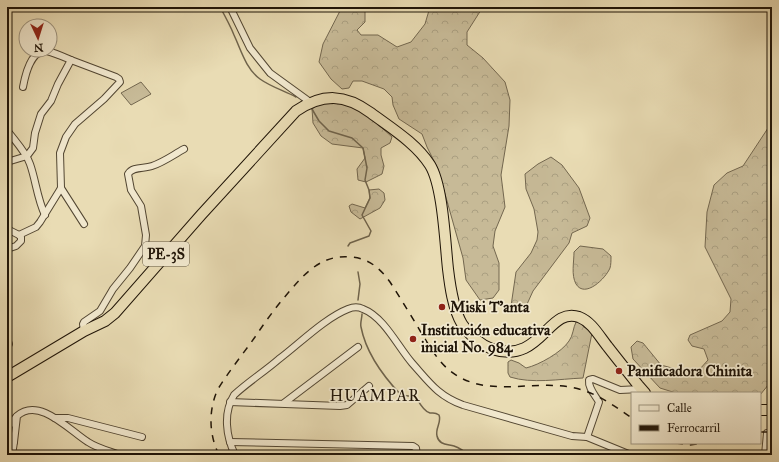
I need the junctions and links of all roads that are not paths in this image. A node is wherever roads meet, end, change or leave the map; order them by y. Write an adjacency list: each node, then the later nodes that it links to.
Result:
1 (230, 7): 4 (street)
2 (71, 60): 3 (street); 7 (street); 9 (street)
3 (23, 87)
4 (310, 102): 15 (highway, PE-3S); 21 (highway, PE-3S)
5 (7, 130): 7 (street)
6 (184, 149): 15 (street)
7 (27, 156): 8 (street); 10 (street)
8 (7, 162)
9 (60, 188): 10 (street); 11 (street)
10 (45, 214): 13 (street)
11 (84, 224)
12 (7, 229): 13 (street)
13 (19, 235): 14 (street)
14 (7, 249)
15 (84, 331): 19 (highway, PE-3S)
16 (7, 339): 18 (street)
17 (358, 347): 23 (street)
18 (7, 348)
19 (7, 377)
20 (369, 386): 23 (street)
21 (643, 391): 31 (street)
22 (230, 402): 23 (street); 31 (street); 33 (street)
23 (284, 403)
24 (761, 410): 25 (highway)
25 (772, 410)
26 (17, 416): 27 (street); 28 (street); 32 (street)
27 (55, 418): 30 (street); 35 (street)
28 (7, 429)
29 (767, 433): 39 (street)
30 (142, 437)
31 (587, 437): 38 (street)
32 (10, 441): 34 (street)
33 (230, 442): 36 (street); 37 (street)
34 (12, 455)
35 (120, 455)
36 (235, 455)
37 (417, 455)
38 (631, 455)
39 (765, 455)

